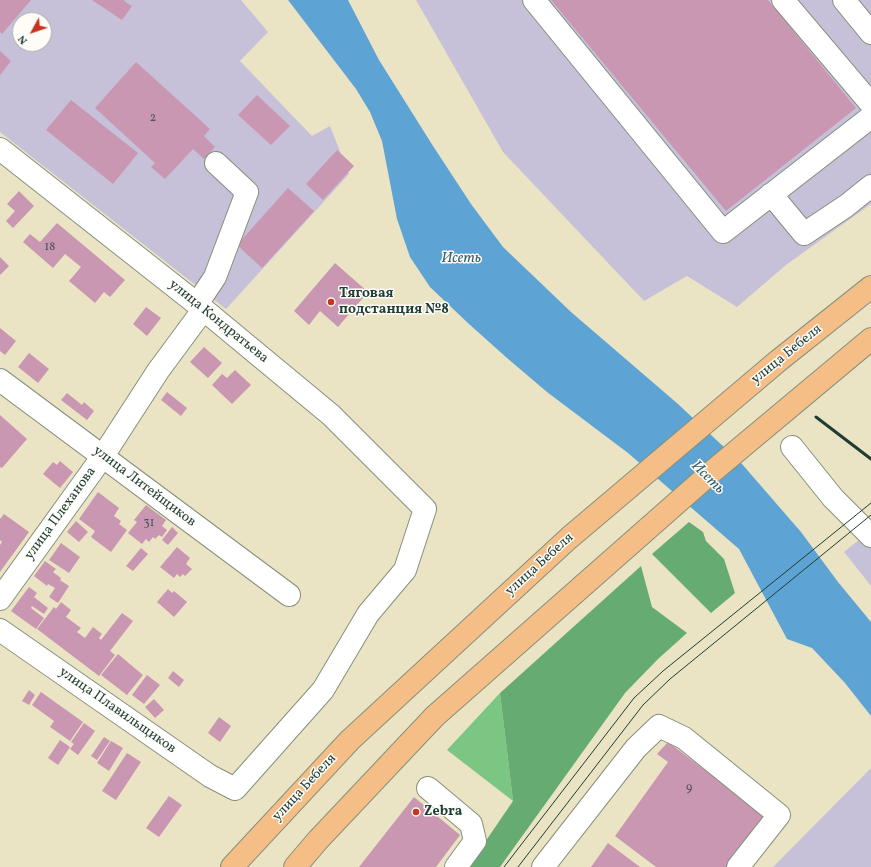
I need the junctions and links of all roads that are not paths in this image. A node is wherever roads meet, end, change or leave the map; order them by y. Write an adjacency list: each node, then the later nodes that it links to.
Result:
1 (534, 0): 10 (street)
2 (783, 0): 5 (street)
3 (844, 0): 4 (street)
4 (871, 33)
5 (871, 104)
6 (871, 117): 10 (street)
7 (0, 149): 12 (street, улица Кондратьева)
8 (216, 163): 12 (street, улица Плеханова)
9 (871, 186): 10 (street)
10 (771, 194)
11 (871, 287): 23 (main road, улица Бебеля)
12 (200, 307): 16 (street, улица Плеханова); 22 (street, улица Кондратьева)
13 (871, 339): 24 (main road)
14 (0, 380): 16 (street, улица Литейщиков)
15 (792, 447): 17 (street)
16 (103, 456): 18 (street, улица Литейщиков); 19 (street, улица Плеханова)
17 (871, 536)
18 (289, 594)
19 (0, 599)
20 (0, 630): 22 (street, улица Плавильщиков)
21 (428, 788): 25 (street)
22 (235, 790)
23 (232, 867)
24 (295, 867)
25 (456, 867)
26 (542, 867): 27 (street)
27 (738, 867)

